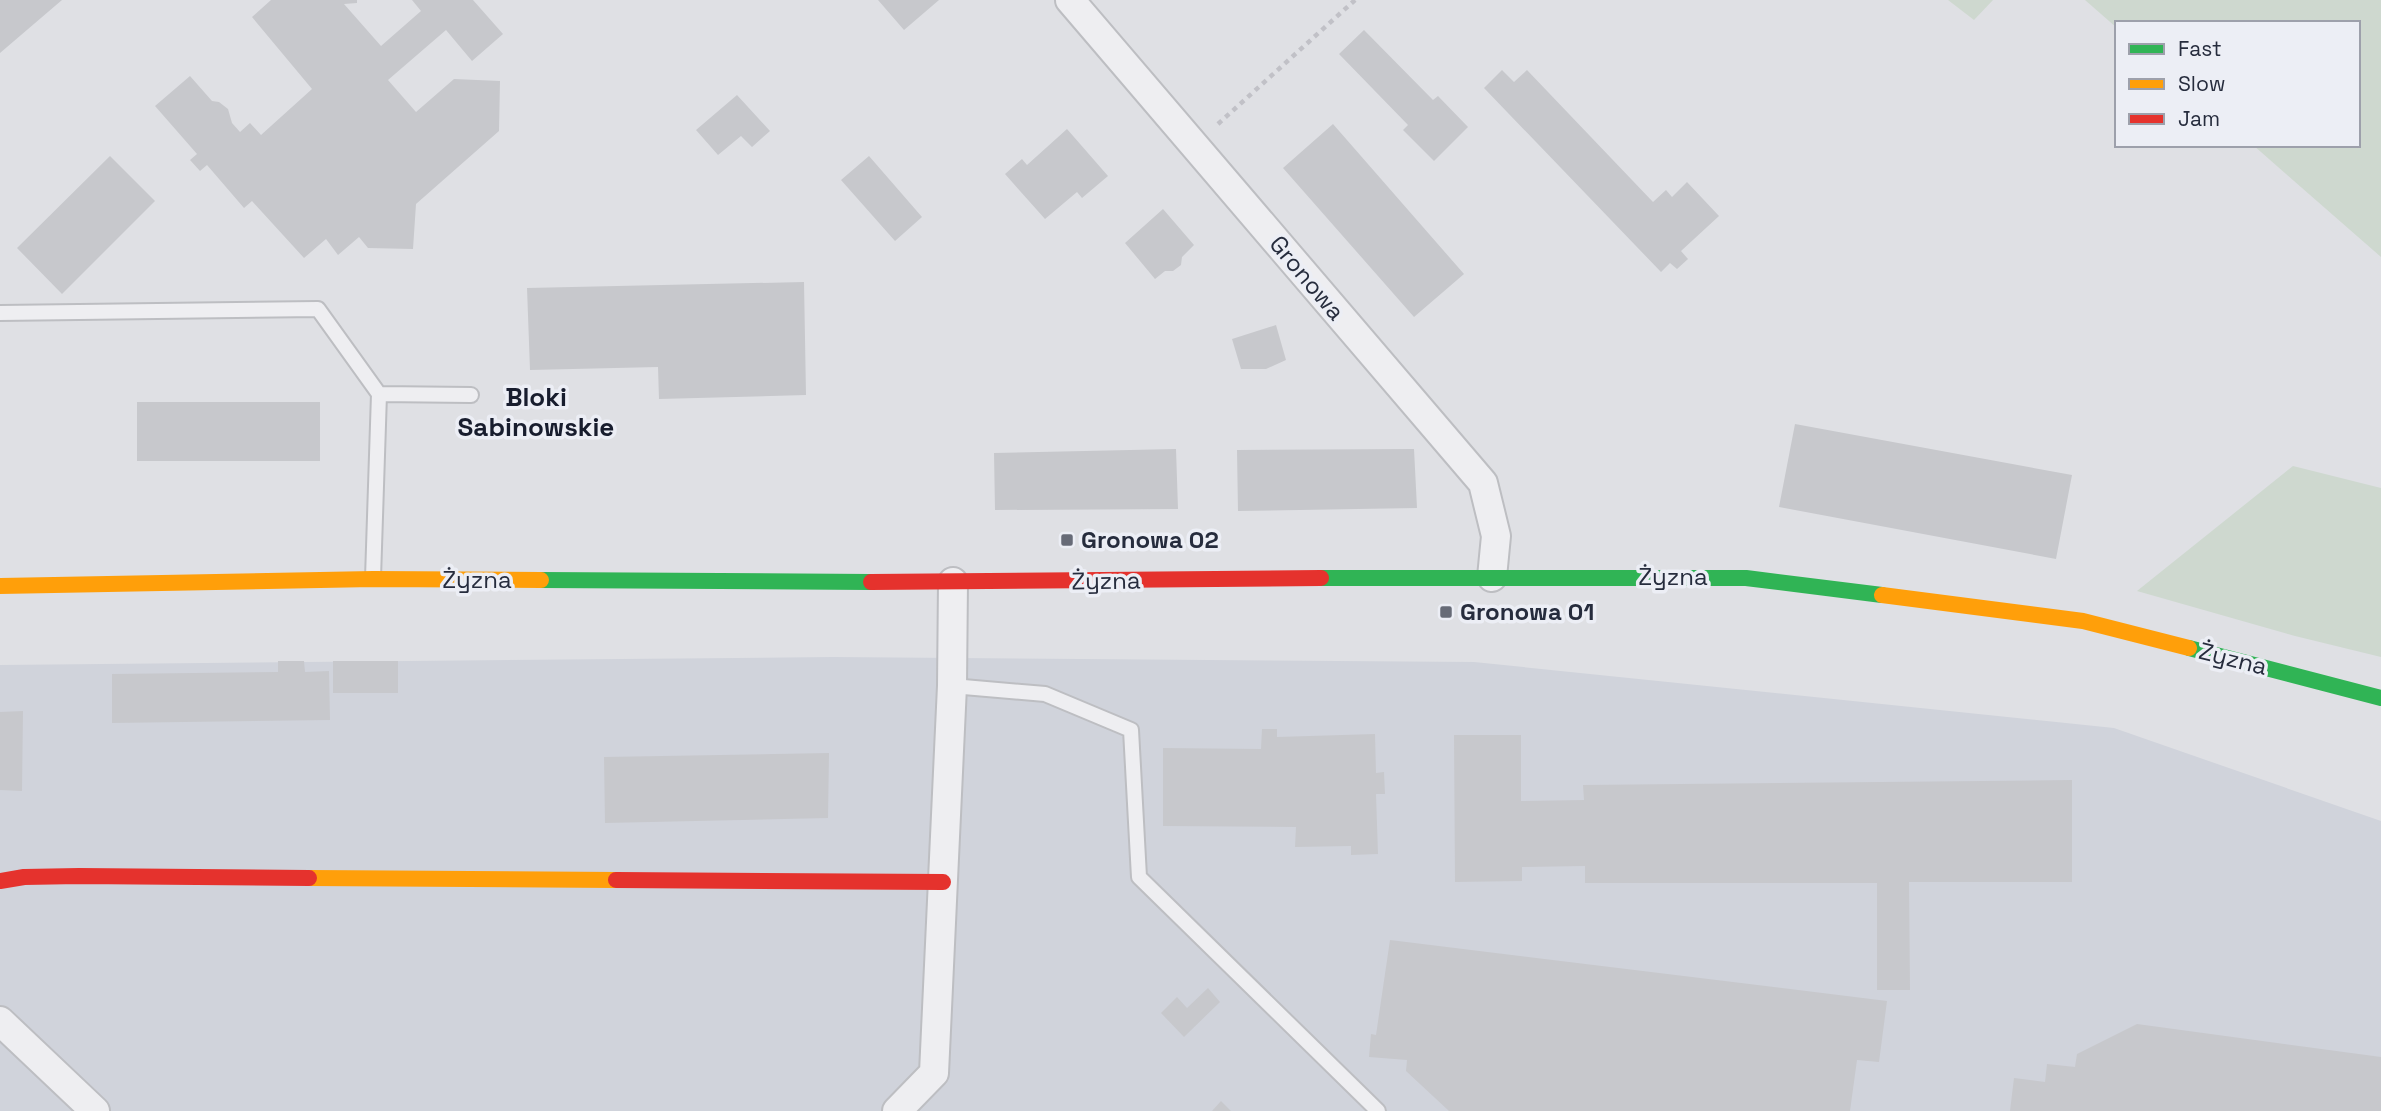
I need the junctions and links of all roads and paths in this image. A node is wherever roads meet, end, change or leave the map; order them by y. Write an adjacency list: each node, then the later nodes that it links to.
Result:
1 (1070, 0): 3 (street, Gronowa)
2 (1355, 0): 3 (path)
3 (1194, 146): 7 (street, Gronowa)
4 (0, 313): 5 (lane)
5 (379, 394): 6 (lane); 8 (lane)
6 (471, 395)
7 (1492, 576): 9 (street, Żyzna); 12 (street, Żyzna)
8 (373, 579): 9 (street, Żyzna); 10 (street, Żyzna)
9 (953, 582): 11 (street)
10 (0, 586)
11 (952, 686): 14 (street); 18 (lane)
12 (2381, 698)
13 (0, 881): 14 (street)
14 (943, 882): 17 (street)
15 (0, 1021): 16 (street)
16 (95, 1111)
17 (897, 1111)
18 (1378, 1111)

